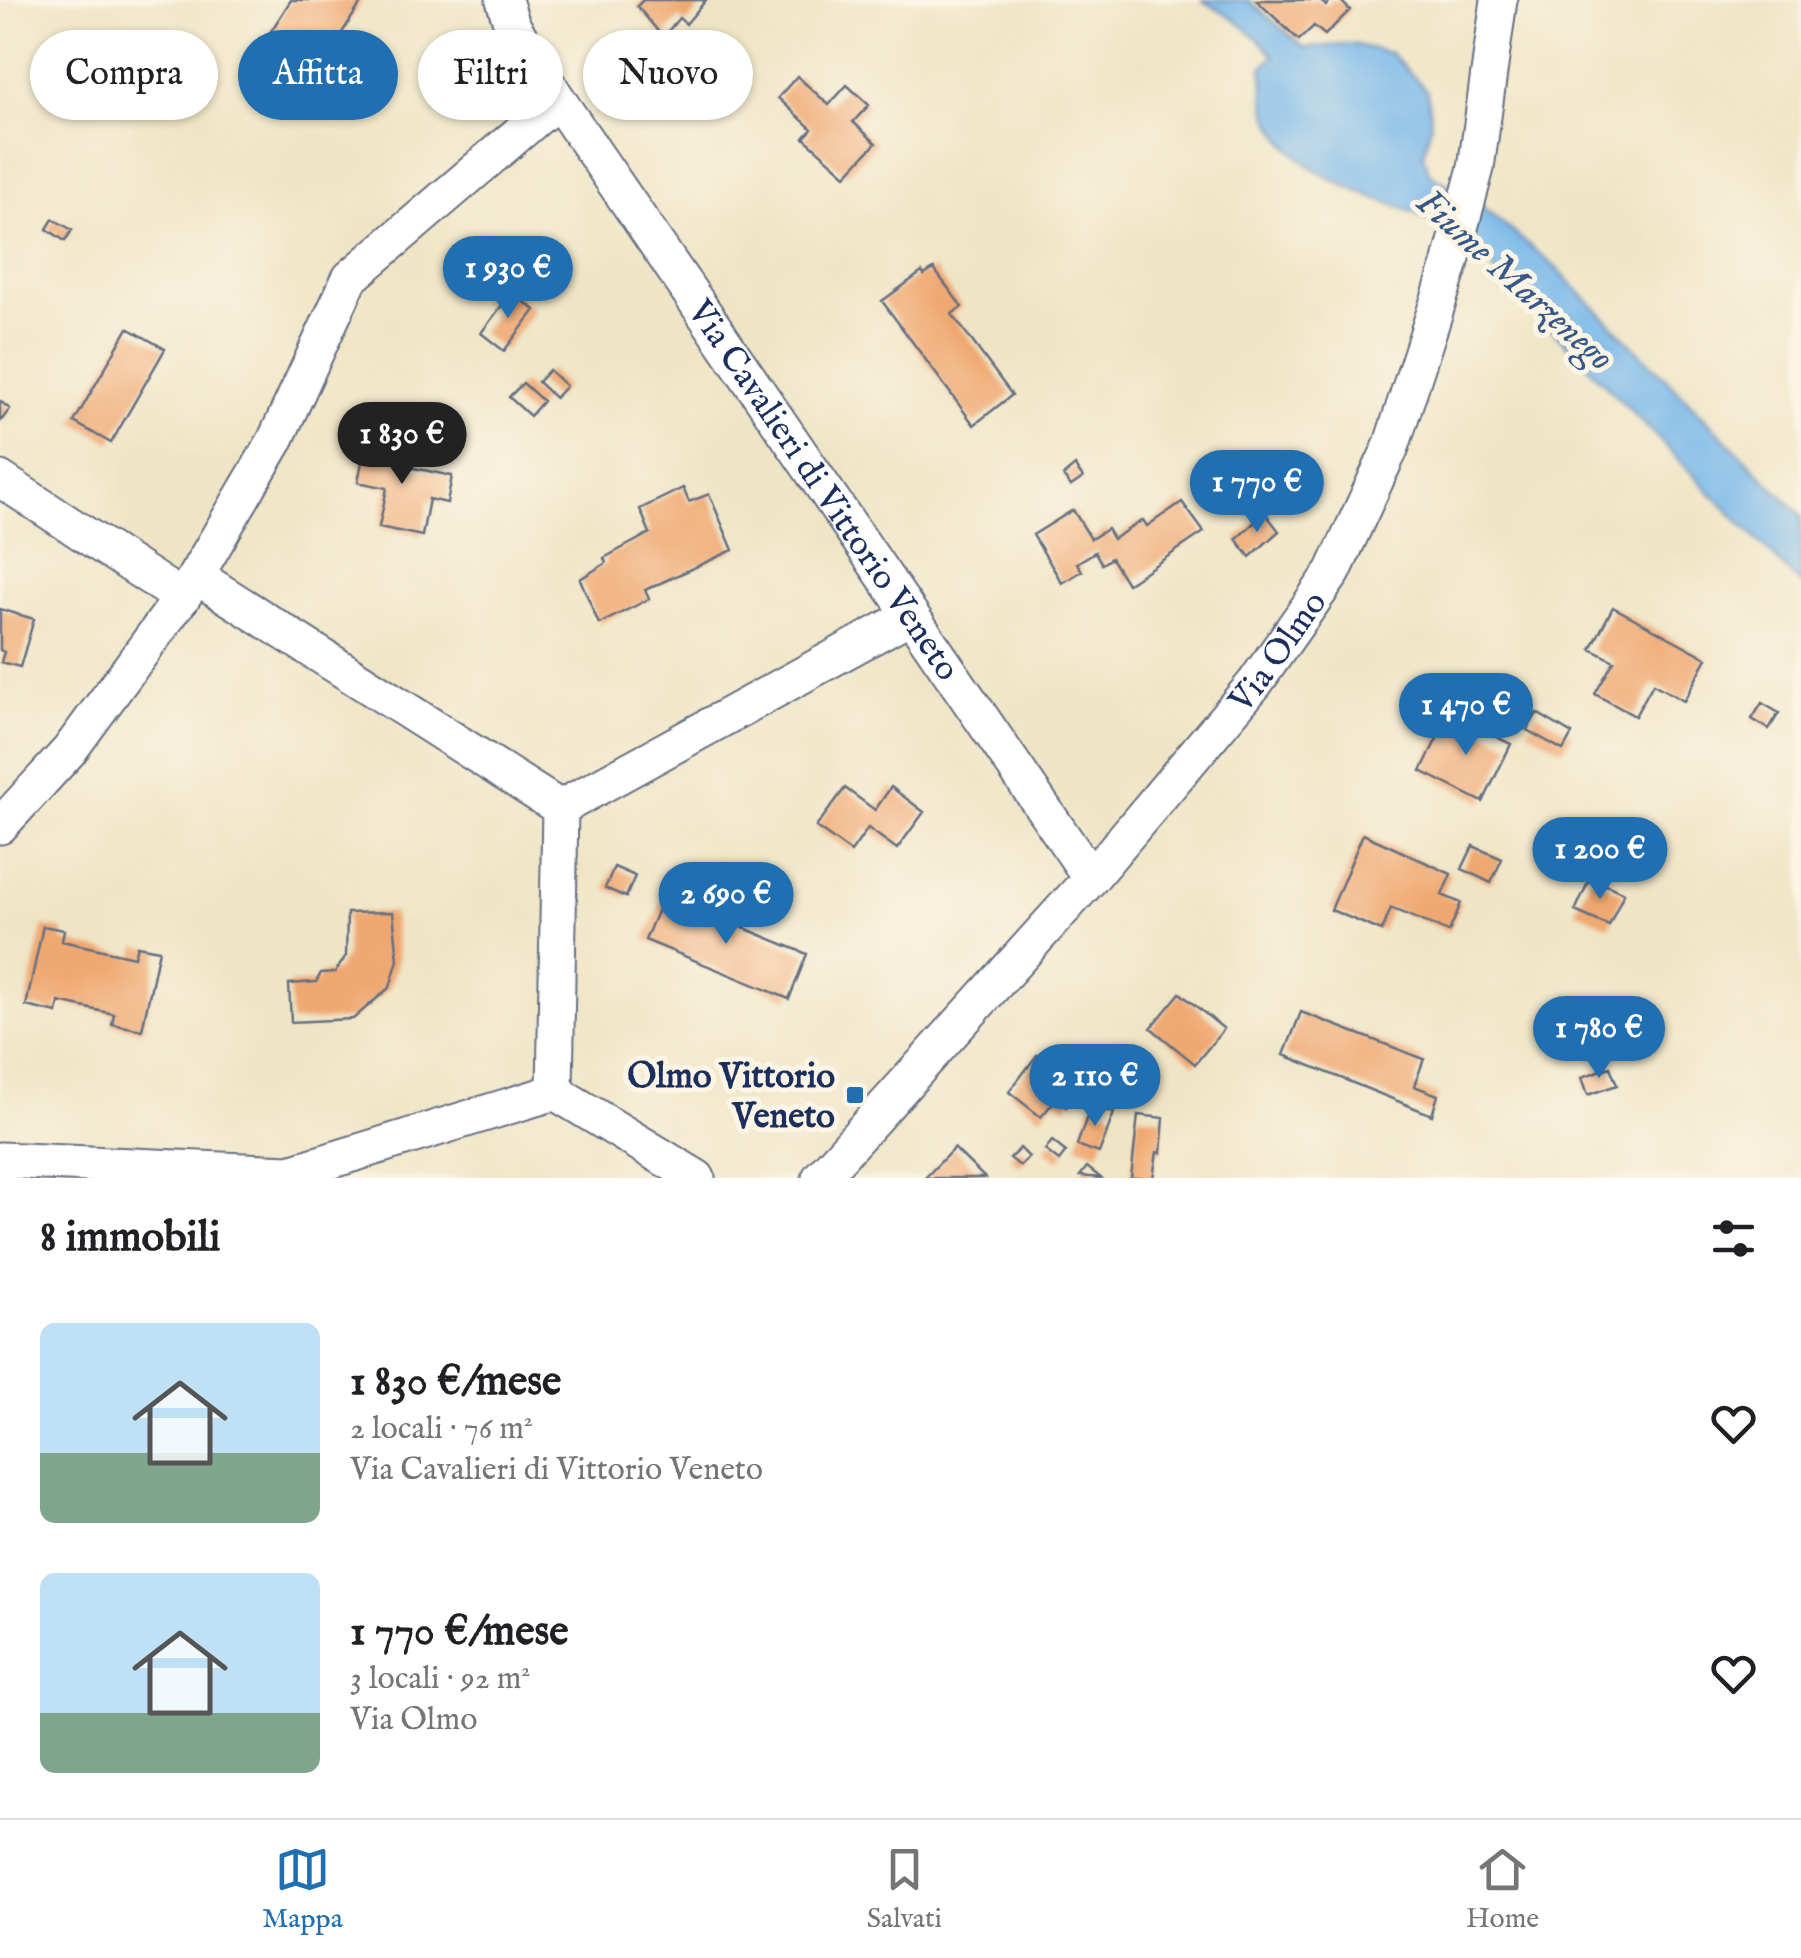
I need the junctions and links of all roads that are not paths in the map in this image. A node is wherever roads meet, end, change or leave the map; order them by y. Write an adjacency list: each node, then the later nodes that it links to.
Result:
1 (504, 0): 3 (street, Via Cavalieri di Vittorio Veneto)
2 (1499, 0): 11 (street, Via Olmo)
3 (515, 30)
4 (563, 107): 8 (street, Via Cavalieri di Vittorio Veneto)
5 (535, 120): 7 (street)
6 (0, 479): 7 (street)
7 (189, 587): 9 (street); 10 (street)
8 (910, 616): 9 (street); 11 (street, Via Cavalieri di Vittorio Veneto)
9 (560, 808): 12 (street)
10 (0, 826)
11 (1091, 878): 15 (street, Via Olmo)
12 (556, 1092): 13 (street); 14 (street)
13 (0, 1160)
14 (698, 1178)
15 (820, 1178)

